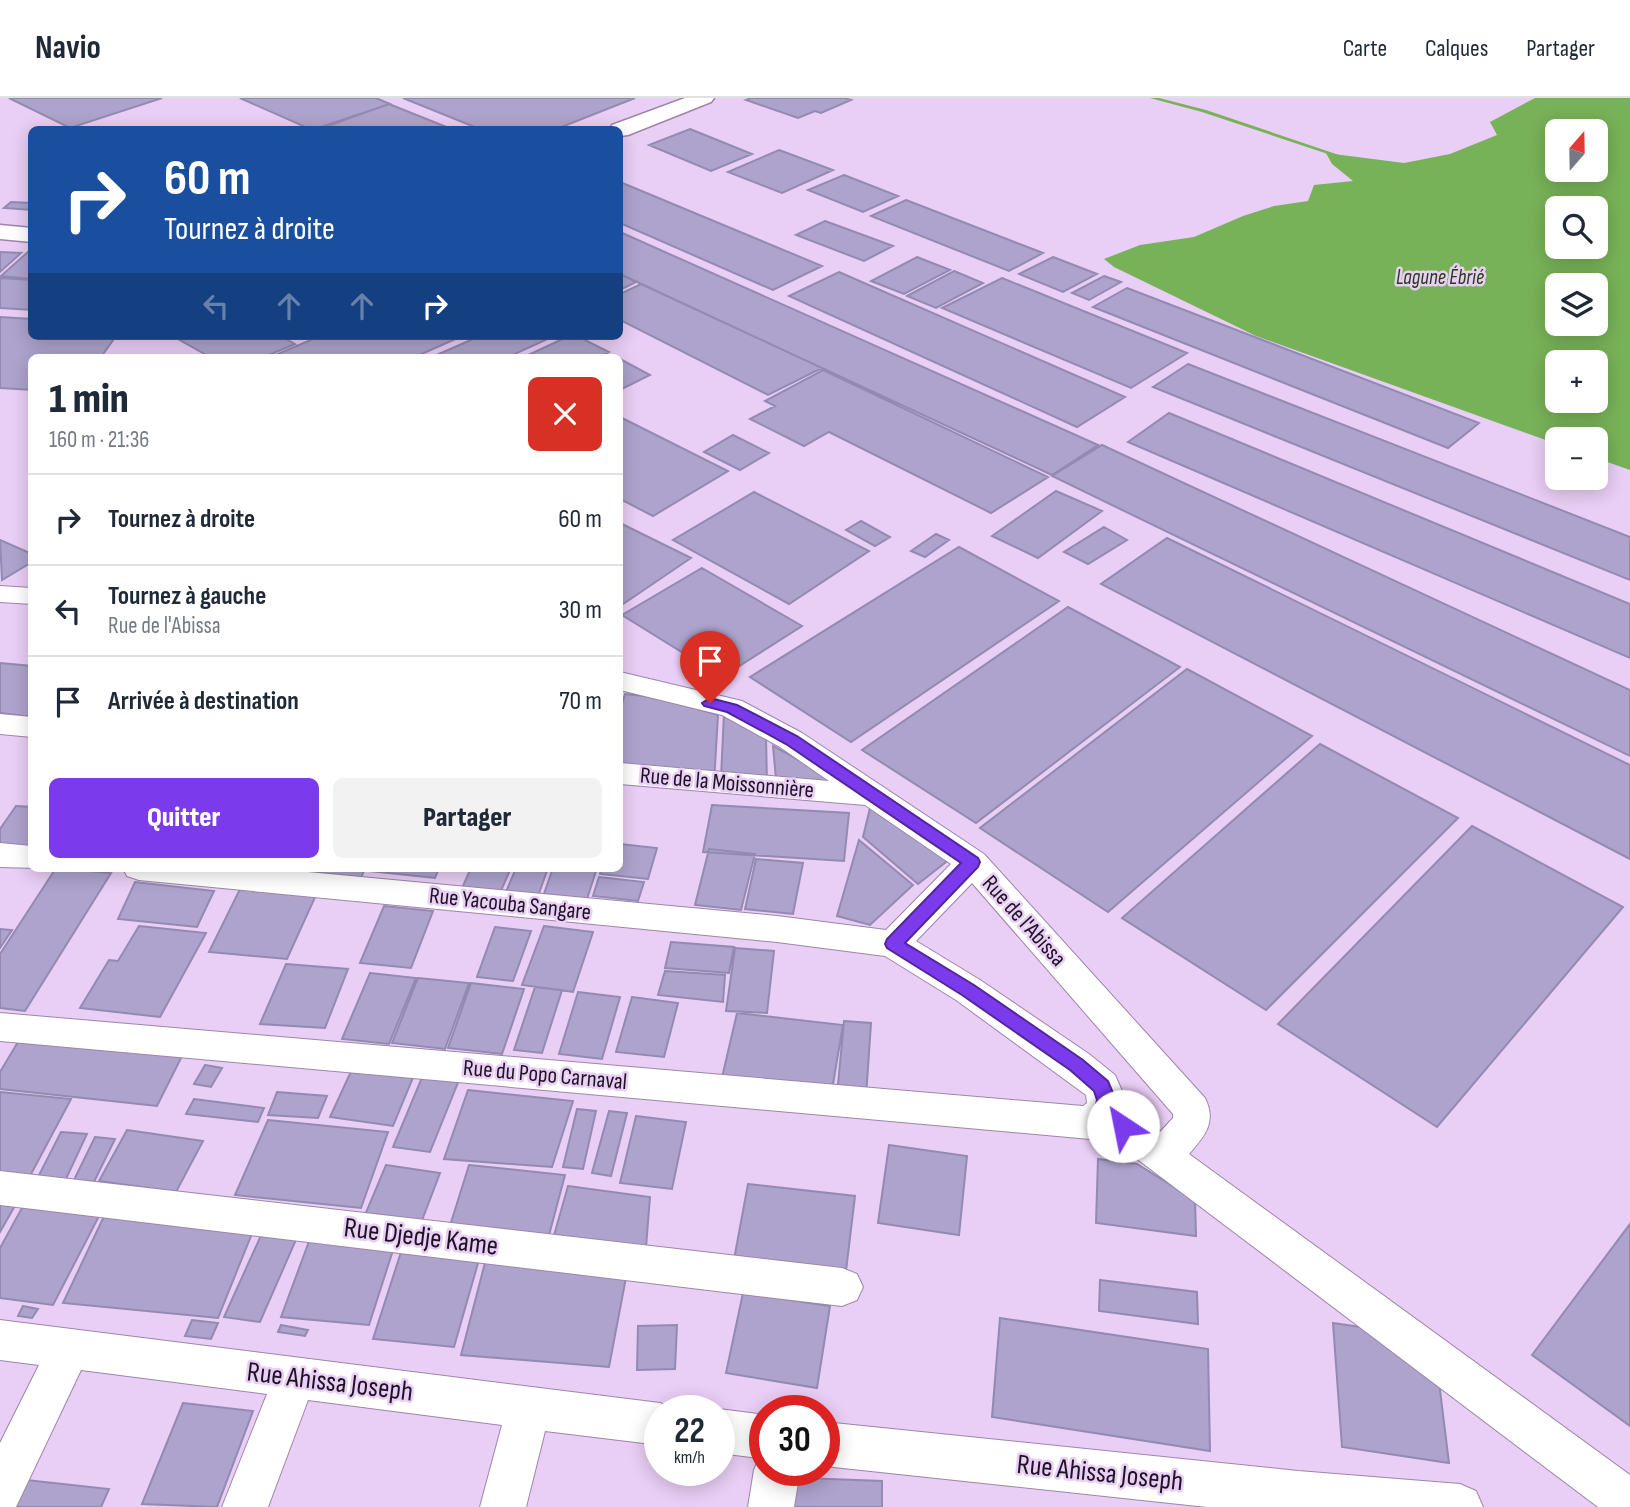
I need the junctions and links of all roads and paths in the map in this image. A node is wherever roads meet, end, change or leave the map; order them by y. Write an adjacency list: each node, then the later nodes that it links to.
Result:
1 (704, 98): 2 (street)
2 (623, 129)
3 (0, 232): 4 (street)
4 (28, 235)
5 (0, 594): 6 (street)
6 (28, 596)
7 (623, 682): 11 (street, Rue de l'Abissa)
8 (0, 724): 9 (street)
9 (28, 727)
10 (623, 775): 11 (street, Rue de la Moissonnière)
11 (876, 795): 14 (street, Rue de l'Abissa)
12 (0, 855): 13 (street)
13 (28, 858)
14 (972, 862): 16 (street); 19 (street, Rue de l'Abissa)
15 (181, 872): 16 (street, Rue Yacouba Sangare)
16 (887, 944): 18 (street)
17 (2, 1031): 18 (street, Rue du Popo Carnaval)
18 (1097, 1117): 19 (street)
19 (1162, 1156): 31 (street)
20 (0, 1188): 21 (street, Rue Djedje Kame)
21 (842, 1287)
22 (0, 1340): 23 (street, Rue Ahissa Joseph)
23 (70, 1348): 24 (street, Rue Ahissa Joseph); 29 (street)
24 (295, 1377): 25 (street, Rue Ahissa Joseph); 32 (street)
25 (529, 1407): 26 (street, Rue Ahissa Joseph); 33 (street)
26 (644, 1421)
27 (840, 1446): 30 (street, Rue Ahissa Joseph)
28 (774, 1486): 34 (street)
29 (0, 1491)
30 (1299, 1500): 35 (street, Rue Ahissa Joseph)
31 (1630, 1503)
32 (245, 1507)
33 (503, 1507)
34 (771, 1507)
35 (1460, 1507)

